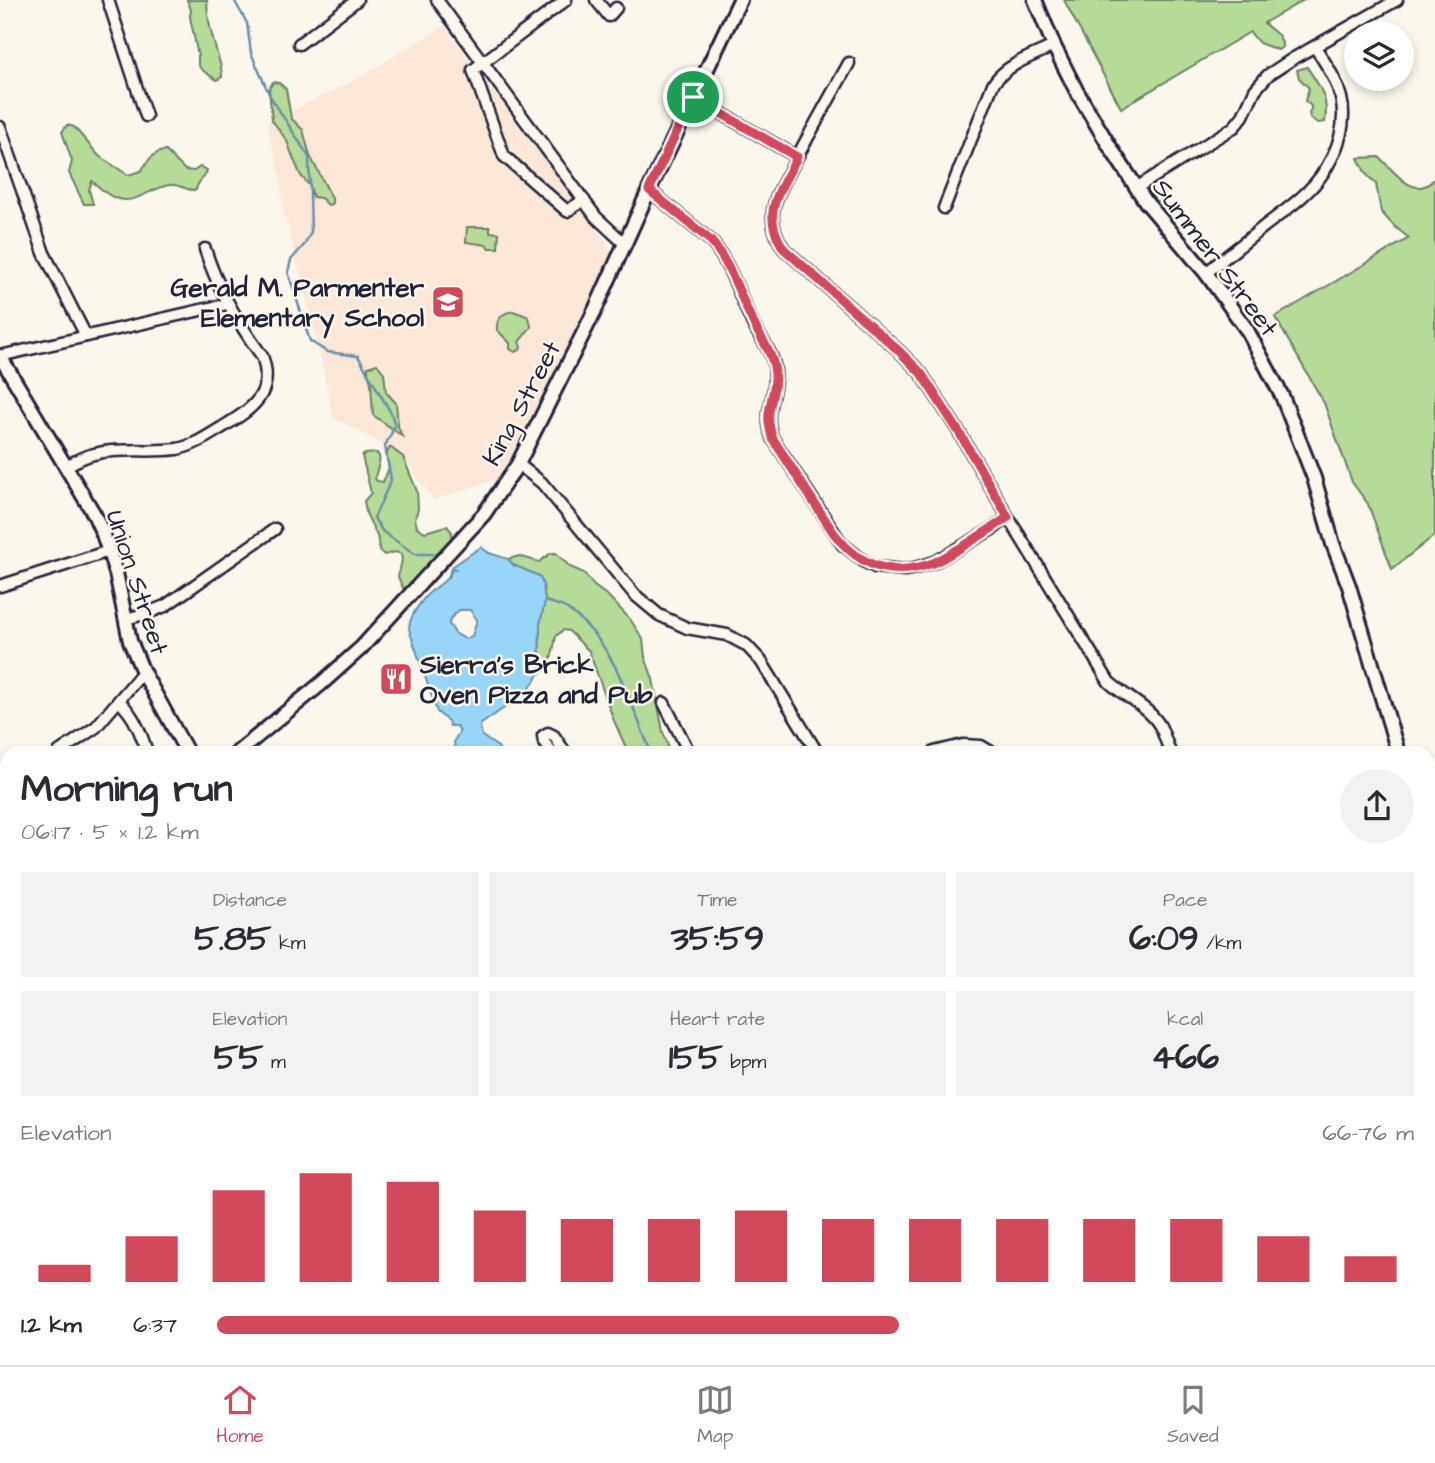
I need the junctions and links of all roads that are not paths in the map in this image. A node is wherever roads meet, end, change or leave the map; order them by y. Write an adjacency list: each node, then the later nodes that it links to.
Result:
1 (108, 0): 16 (street)
2 (357, 0): 10 (street)
3 (437, 0): 13 (street)
4 (566, 0): 13 (street)
5 (596, 0): 9 (street)
6 (740, 0): 15 (main road, King Street)
7 (1035, 0): 11 (main road, Summer Street)
8 (1397, 0): 12 (street)
9 (616, 8)
10 (299, 44)
11 (1054, 46): 19 (main road, Summer Street); 22 (street)
12 (1315, 47): 19 (street); 25 (street)
13 (483, 62): 21 (street); 21 (street)
14 (849, 63): 18 (street)
15 (693, 97): 18 (street); 20 (main road, King Street)
16 (146, 116)
17 (0, 127): 27 (street)
18 (797, 157): 31 (street)
19 (1136, 188): 25 (main road, Summer Street)
20 (649, 190): 23 (main road, King Street); 31 (street)
21 (584, 200): 23 (street)
22 (944, 208)
23 (625, 244): 29 (main road, King Street)
24 (205, 248): 26 (street)
25 (1206, 273): 50 (main road, Summer Street)
26 (227, 304): 27 (street); 30 (street)
27 (86, 336): 28 (street)
28 (0, 356): 30 (main road, Union Street)
29 (518, 464): 42 (main road, King Street); 46 (street)
30 (66, 467): 33 (main road, Union Street)
31 (1008, 517): 49 (street)
32 (275, 529): 35 (street)
33 (109, 551): 34 (street); 35 (main road, Union Street)
34 (0, 586)
35 (125, 619): 36 (main road, Union Street)
36 (143, 672): 37 (street); 41 (main road, Union Street)
37 (119, 701): 39 (street); 40 (street)
38 (664, 704): 45 (street)
39 (68, 746)
40 (145, 746)
41 (184, 746)
42 (246, 746)
43 (548, 746): 44 (street)
44 (561, 746)
45 (686, 746)
46 (813, 746)
47 (959, 746): 48 (street)
48 (981, 746)
49 (1168, 746)
50 (1396, 746)

